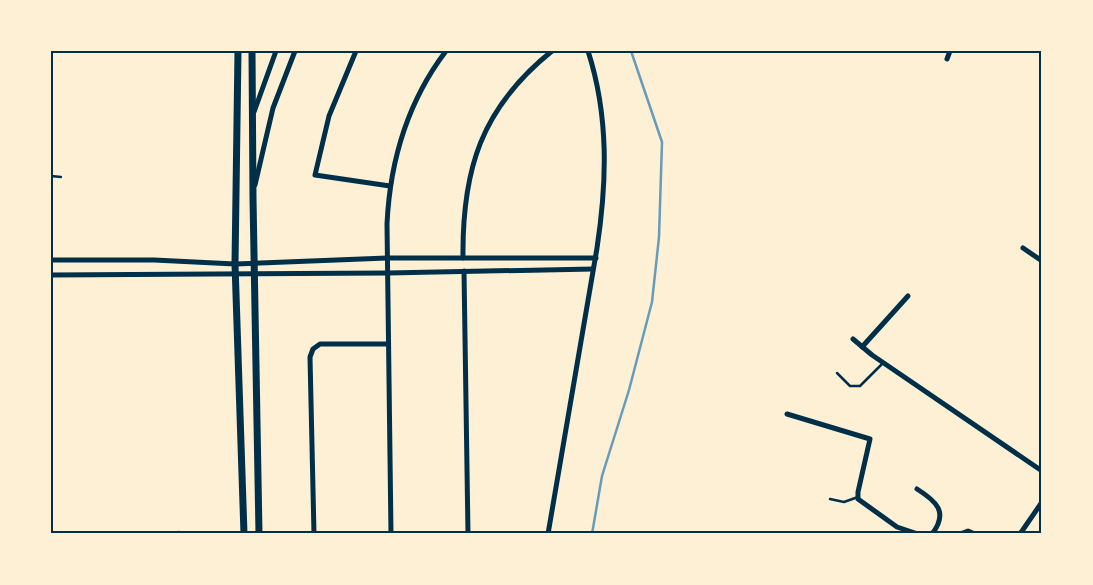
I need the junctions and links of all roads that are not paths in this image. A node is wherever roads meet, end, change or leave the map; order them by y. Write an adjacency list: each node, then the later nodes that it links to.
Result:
1 (238, 51): 22 (street)
2 (252, 51): 11 (street)
3 (276, 51): 11 (street)
4 (294, 51): 15 (street)
5 (356, 51): 14 (street)
6 (446, 51): 14 (street)
7 (552, 51): 18 (street)
8 (588, 51): 19 (street)
9 (950, 51): 10 (street)
10 (947, 59)
11 (253, 118): 15 (street)
12 (51, 176): 13 (lane)
13 (61, 176)
14 (390, 186): 17 (street)
15 (253, 198): 23 (street)
16 (1023, 248): 21 (street)
17 (387, 258): 18 (street); 23 (street); 26 (street)
18 (463, 258): 19 (street)
19 (596, 258): 24 (street)
20 (51, 260): 22 (street)
21 (1042, 262)
22 (236, 264): 23 (street); 29 (street)
23 (254, 264): 27 (street)
24 (594, 269): 25 (street); 47 (street)
25 (464, 271): 26 (street); 46 (street)
26 (388, 273): 27 (street); 32 (street)
27 (255, 274): 29 (street); 43 (street)
28 (51, 275): 29 (street)
29 (237, 275): 42 (street)
30 (908, 296): 33 (street)
31 (853, 339): 33 (street)
32 (388, 344): 44 (street); 45 (street)
33 (862, 347): 34 (street)
34 (883, 362): 35 (lane); 37 (street)
35 (837, 373)
36 (787, 414): 39 (street)
37 (1042, 471)
38 (917, 489): 49 (street)
39 (858, 497): 40 (lane); 48 (street)
40 (830, 499)
41 (1042, 502): 52 (street)
42 (244, 534)
43 (259, 534)
44 (314, 534)
45 (390, 534)
46 (468, 534)
47 (548, 534)
48 (918, 534)
49 (932, 534)
50 (960, 534): 51 (street)
51 (975, 534)
52 (1020, 534)

